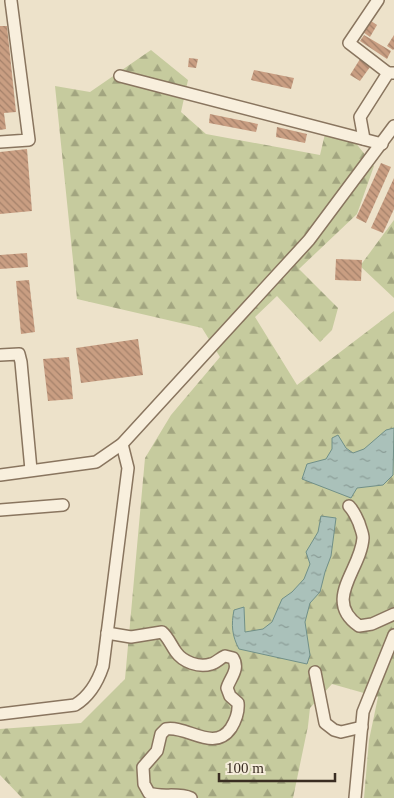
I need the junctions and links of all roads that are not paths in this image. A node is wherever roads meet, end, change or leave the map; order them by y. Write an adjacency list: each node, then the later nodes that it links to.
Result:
1 (378, 0): 3 (street)
2 (8, 1): 7 (street)
3 (391, 73): 6 (street)
4 (120, 76): 6 (street)
5 (394, 126): 8 (street)
6 (364, 139): 8 (street)
7 (0, 142)
8 (382, 144): 10 (street)
9 (0, 355): 11 (street)
10 (122, 444): 11 (street); 17 (street)
11 (30, 470): 12 (street)
12 (0, 475)
13 (63, 505): 15 (street)
14 (349, 506): 16 (street)
15 (0, 510)
16 (394, 614)
17 (107, 633): 20 (street); 22 (street)
18 (394, 635): 21 (street)
19 (315, 672): 21 (street)
20 (0, 714)
21 (362, 727): 23 (street)
22 (190, 798)
23 (355, 798)

